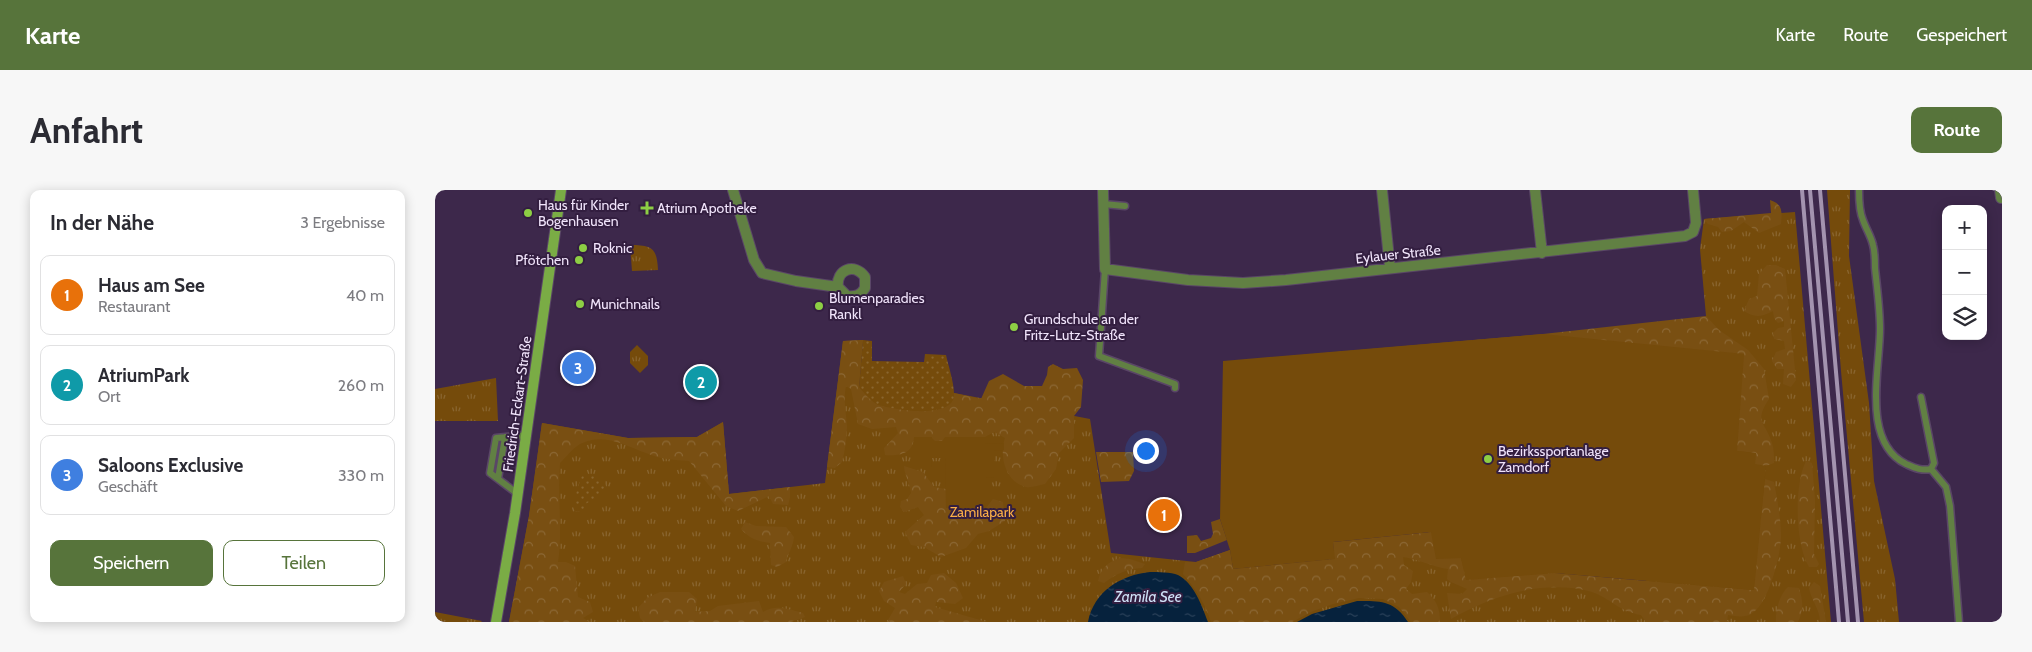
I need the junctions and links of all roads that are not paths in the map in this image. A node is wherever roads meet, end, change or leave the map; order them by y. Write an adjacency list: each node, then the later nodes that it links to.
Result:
1 (561, 190): 16 (main road, Friedrich-Eckart-Straße)
2 (733, 190): 13 (street)
3 (1103, 190): 8 (street)
4 (1382, 190): 11 (street)
5 (1535, 190): 10 (street)
6 (1693, 190): 10 (street, Eylauer Straße)
7 (1859, 190): 17 (lane)
8 (1103, 204): 9 (lane); 12 (street)
9 (1125, 206)
10 (1542, 252): 11 (street, Eylauer Straße)
11 (1390, 268): 12 (street, Eylauer Straße)
12 (1105, 269): 14 (lane)
13 (838, 287)
14 (1175, 388)
15 (1921, 397): 17 (lane)
16 (527, 435): 18 (main road, Friedrich-Eckart-Straße); 18 (lane)
17 (1931, 469): 20 (lane)
18 (518, 494): 19 (main road, Friedrich-Eckart-Straße)
19 (496, 622)
20 (1959, 622)

